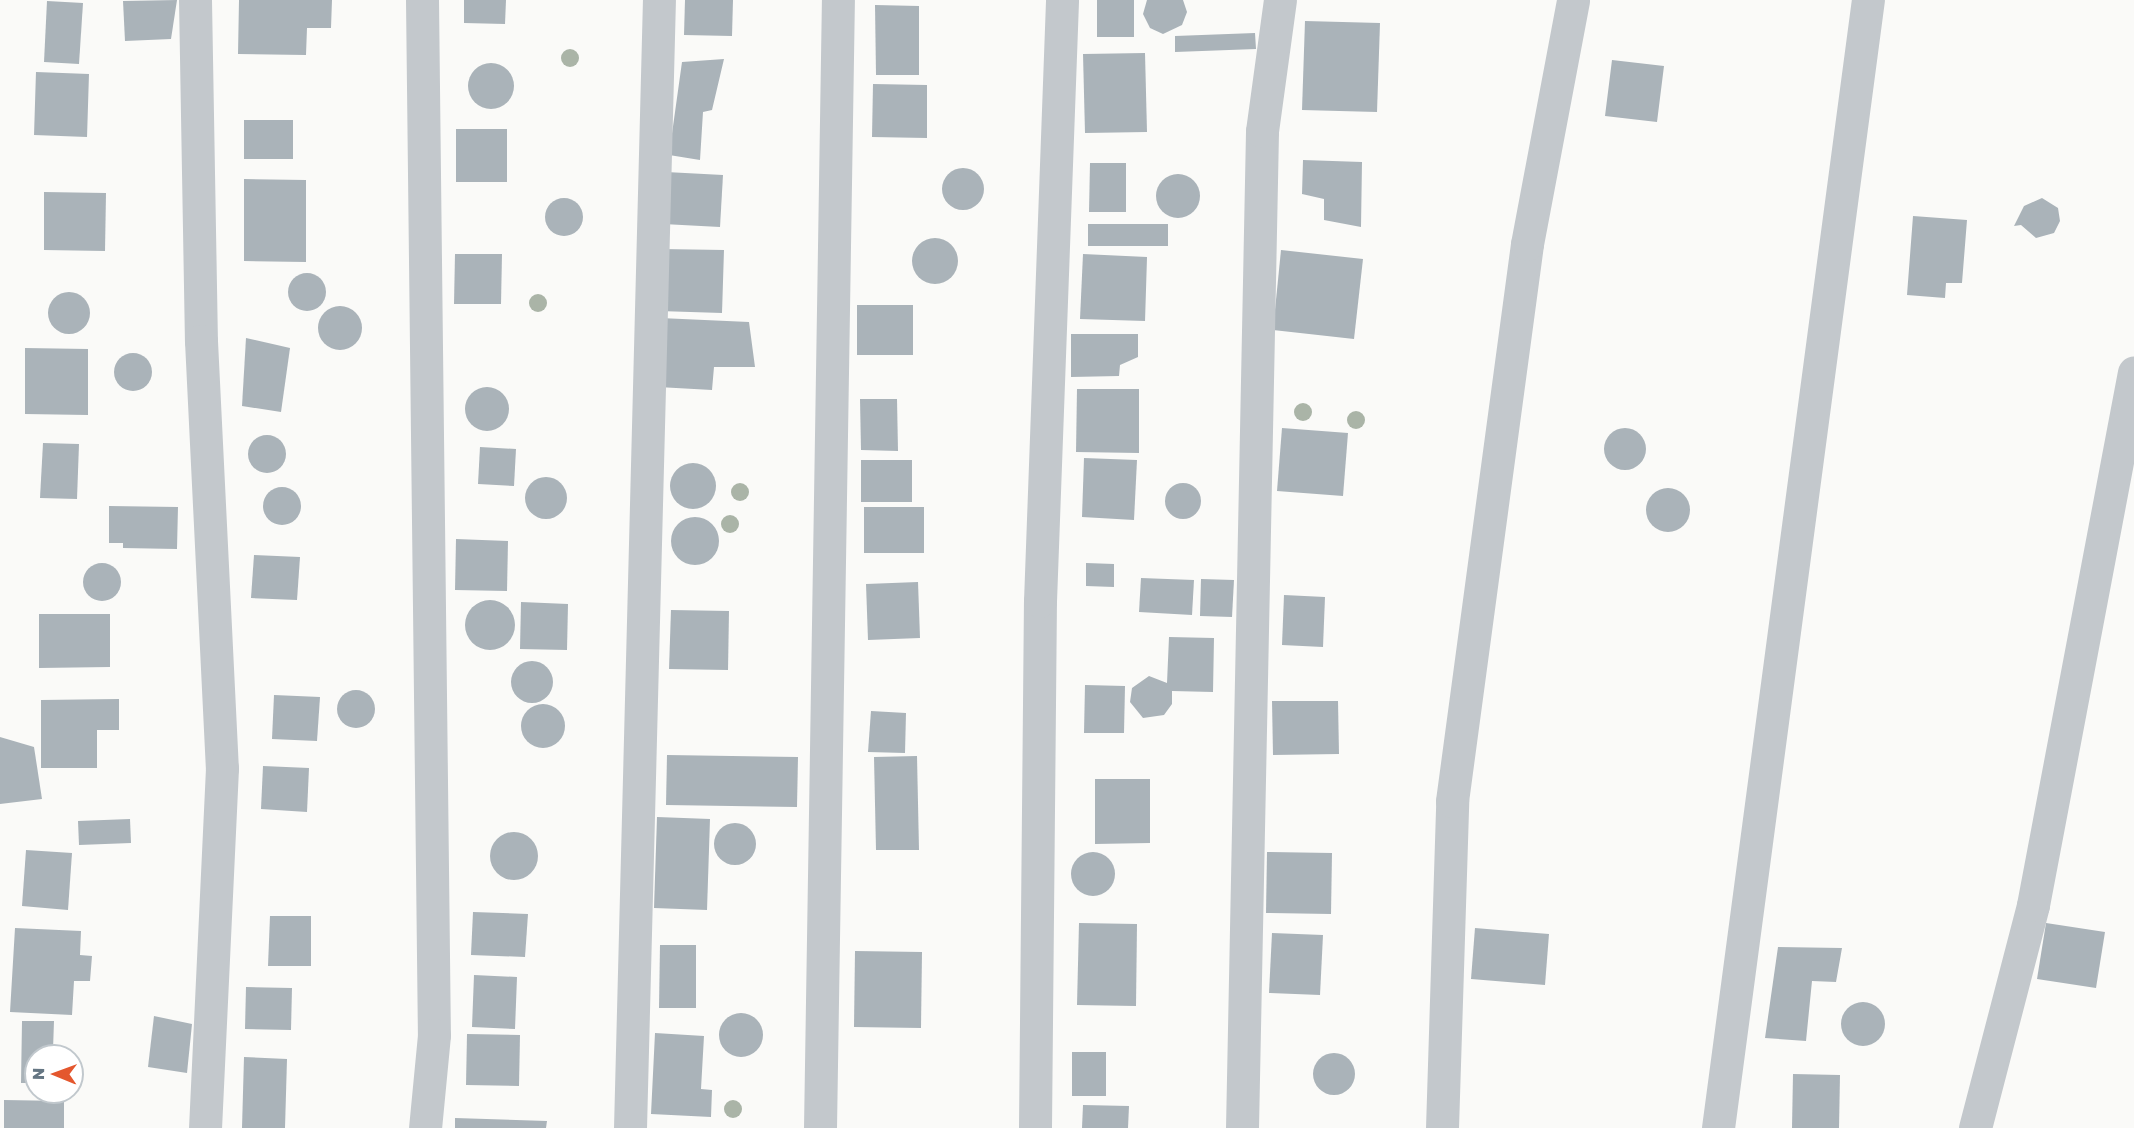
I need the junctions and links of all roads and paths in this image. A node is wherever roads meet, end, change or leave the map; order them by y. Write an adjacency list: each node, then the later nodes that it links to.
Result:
1 (195, 0): 10 (street)
2 (422, 0): 11 (street)
3 (659, 0): 12 (street)
4 (838, 0): 13 (street)
5 (1062, 0): 14 (street)
6 (1280, 0): 15 (street)
7 (1573, 0): 16 (street)
8 (1868, 0): 17 (street)
9 (2134, 372): 18 (street)
10 (205, 1128)
11 (425, 1128)
12 (630, 1128)
13 (820, 1128)
14 (1035, 1128)
15 (1242, 1128)
16 (1442, 1128)
17 (1718, 1128)
18 (1974, 1128)

